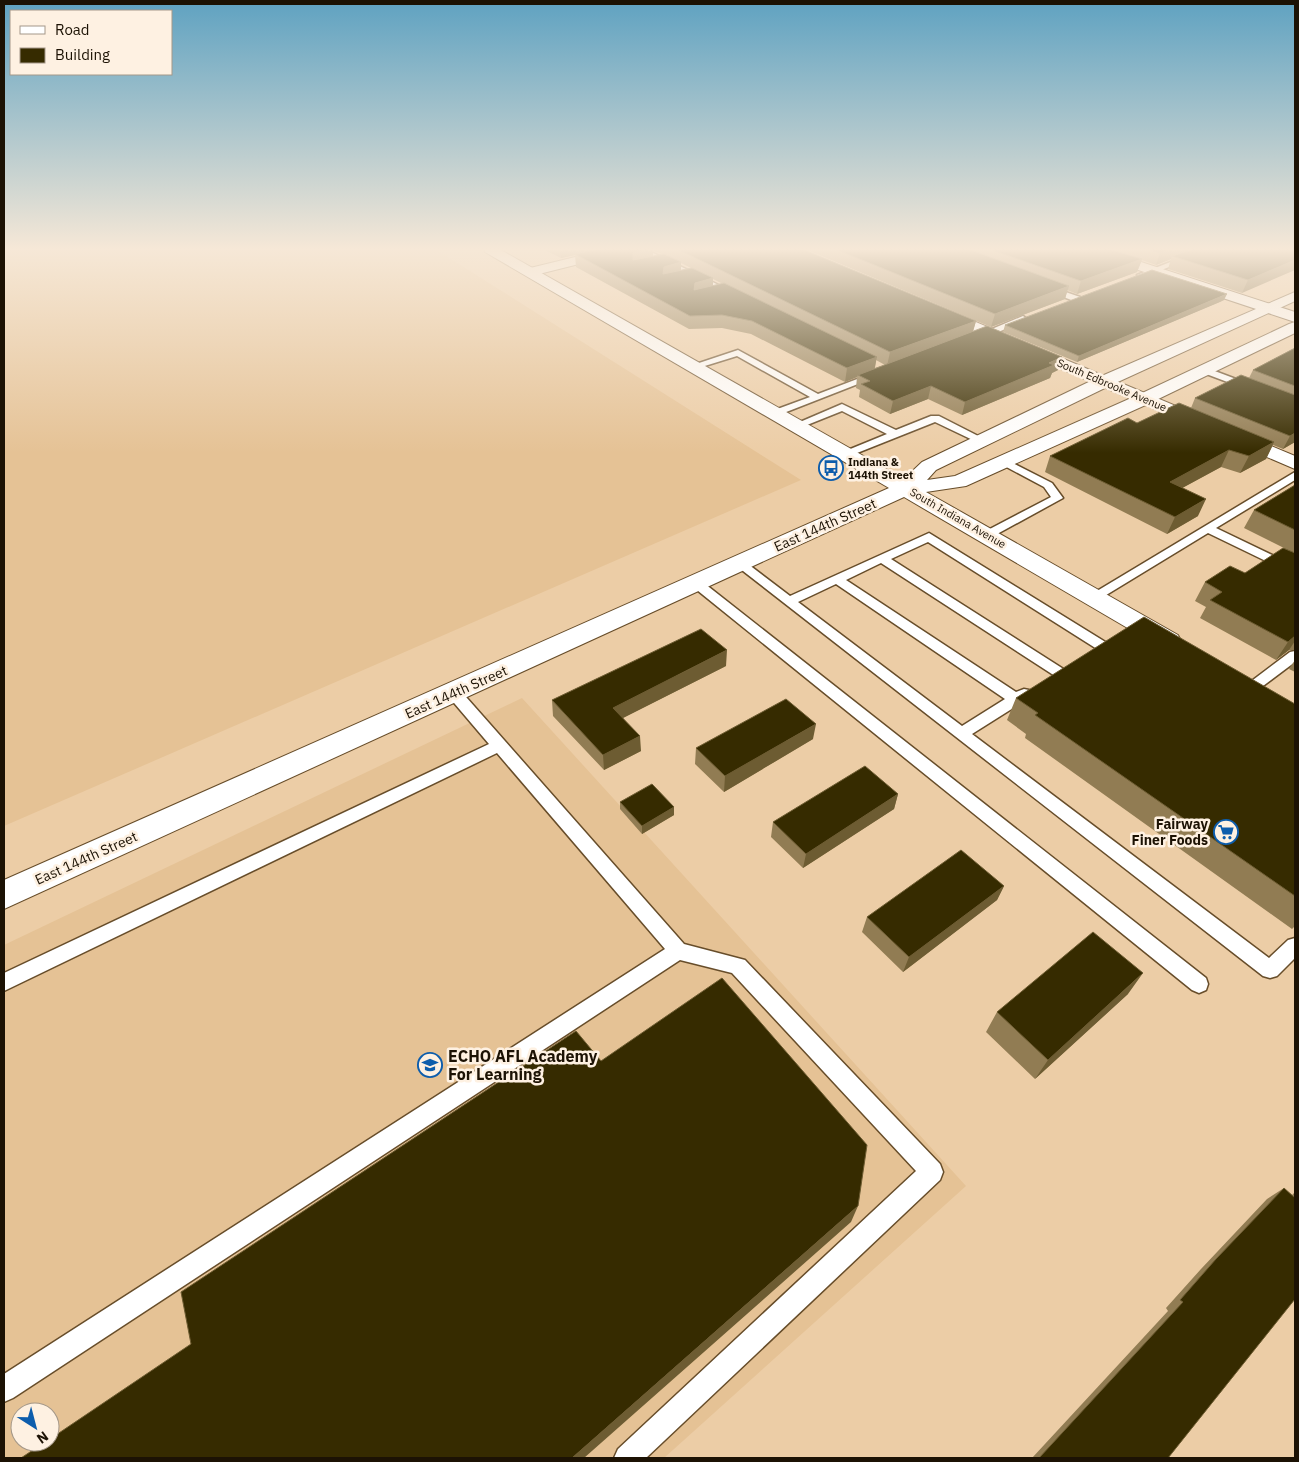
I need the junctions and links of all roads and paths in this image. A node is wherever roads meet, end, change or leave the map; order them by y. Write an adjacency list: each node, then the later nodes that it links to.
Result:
1 (610, 317): 8 (street, South Indiana Avenue)
2 (952, 317): 6 (street, South Edbrooke Avenue)
3 (1029, 317): 6 (lane)
4 (1247, 317): 11 (street, East 144th Street)
5 (1295, 326): 10 (street, East 144th Street)
6 (988, 332): 7 (lane); 11 (street, South Edbrooke Avenue)
7 (969, 340)
8 (695, 366): 13 (lane); 15 (street, South Indiana Avenue)
9 (877, 366): 13 (lane)
10 (1204, 370): 12 (lane); 14 (street, East 144th Street)
11 (1103, 382): 14 (street, South Edbrooke Avenue); 18 (street, East 144th Street)
12 (1262, 392)
13 (817, 397): 15 (lane)
14 (1144, 399): 20 (street, East 144th Street); 21 (street, South Edbrooke Avenue)
15 (776, 413): 16 (street, South Indiana Avenue)
16 (798, 425): 17 (lane); 19 (street, South Indiana Avenue)
17 (896, 434): 18 (lane); 19 (lane)
18 (983, 441): 23 (street, East 144th Street)
19 (847, 454): 23 (street, South Indiana Avenue)
20 (1004, 461): 23 (street, East 144th Street); 25 (lane)
21 (1295, 463)
22 (1295, 474): 24 (lane)
23 (907, 488): 25 (street, South Indiana Avenue); 27 (street, East 144th Street)
24 (1208, 528): 28 (lane); 31 (lane)
25 (988, 535): 31 (street, South Indiana Avenue)
26 (883, 558): 29 (lane); 34 (lane); 39 (lane)
27 (740, 564): 30 (street, East 144th Street); 32 (lane)
28 (1295, 571)
29 (837, 580): 32 (lane); 42 (lane)
30 (696, 583): 41 (street, East 144th Street); 50 (lane)
31 (1093, 597): 33 (street, South Indiana Avenue)
32 (789, 601): 44 (lane)
33 (1127, 631): 34 (lane); 35 (street, South Indiana Avenue)
34 (1102, 646): 36 (lane)
35 (1190, 654)
36 (1088, 655)
37 (1295, 655): 40 (lane)
38 (1074, 664): 39 (lane)
39 (1060, 672): 42 (lane)
40 (1242, 684): 43 (street)
41 (454, 693): 45 (lane); 46 (street, East 144th Street)
42 (1016, 699): 44 (lane)
43 (1273, 702)
44 (962, 733): 47 (lane)
45 (500, 745): 48 (lane); 49 (lane)
46 (4, 896)
47 (1295, 946)
48 (678, 951): 51 (lane); 52 (lane)
49 (4, 982)
50 (1199, 984)
51 (4, 1389)
52 (627, 1458)

